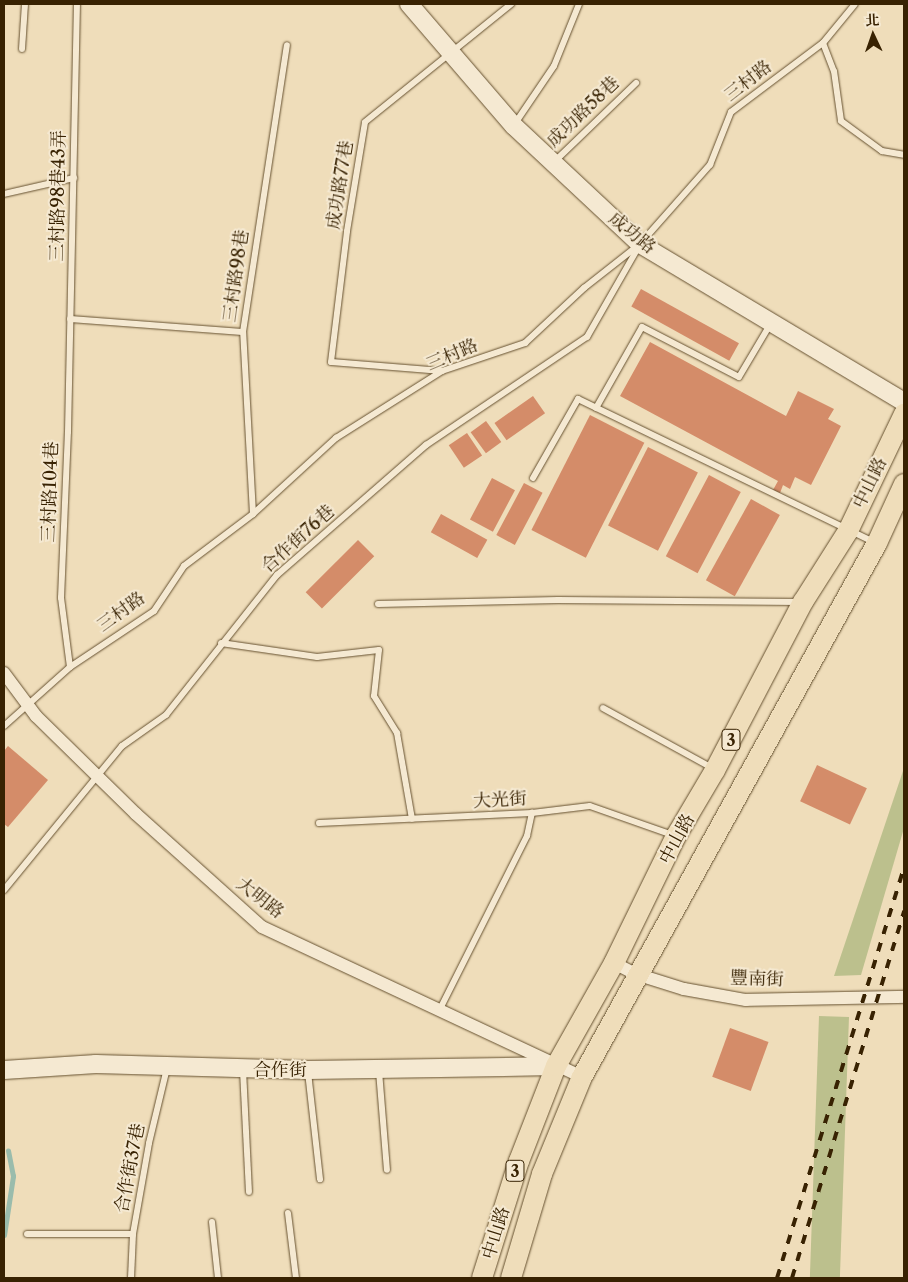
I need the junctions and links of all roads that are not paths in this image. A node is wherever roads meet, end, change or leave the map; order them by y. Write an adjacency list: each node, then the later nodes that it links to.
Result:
1 (24, 4): 9 (lane)
2 (77, 4): 15 (lane, 三村路98巷43弄)
3 (409, 4): 10 (street, 成功路)
4 (511, 4): 10 (lane, 成功路77巷)
5 (579, 4): 12 (lane)
6 (855, 4): 7 (lane, 三村路)
7 (823, 44): 13 (lane); 17 (lane, 三村路)
8 (287, 45): 20 (lane, 三村路98巷)
9 (22, 48)
10 (450, 51): 12 (street, 成功路); 21 (lane, 成功路77巷)
11 (636, 83): 14 (lane, 成功路58巷)
12 (514, 126): 14 (street, 成功路)
13 (904, 155)
14 (552, 163): 17 (street, 成功路)
15 (74, 178): 16 (lane); 18 (lane, 三村路98巷43弄)
16 (4, 194)
17 (640, 244): 19 (street, 成功路); 21 (lane, 三村路); 32 (lane, 合作街76巷)
18 (70, 319): 20 (lane); 33 (lane, 三村路104巷)
19 (772, 322): 22 (street, 成功路); 23 (lane)
20 (243, 332): 27 (lane, 三村路98巷)
21 (442, 372): 27 (lane, 三村路)
22 (904, 402)
23 (596, 408): 25 (lane); 28 (lane)
24 (904, 414): 28 (main road, 中山路 / 3)
25 (533, 478)
26 (904, 484): 29 (main road, 中山路 / 3)
27 (253, 514): 33 (lane, 三村路)
28 (848, 531): 29 (lane); 30 (main road, 中山路 / 3)
29 (876, 543): 46 (main road, 中山路 / 3)
30 (803, 602): 31 (lane); 38 (main road, 中山路 / 3)
31 (378, 604)
32 (221, 643): 39 (lane, 合作街76巷); 41 (lane)
33 (70, 667): 35 (lane, 三村路)
34 (4, 673): 35 (street, 大明路)
35 (28, 706): 37 (lane, 三村路); 39 (street, 大明路)
36 (603, 708): 38 (lane)
37 (4, 726)
38 (715, 770): 43 (main road, 中山路 / 3)
39 (96, 775): 44 (lane, 合作街76巷); 48 (street, 大明路)
40 (532, 814): 41 (lane, 大光街); 43 (lane, 大光街); 48 (lane)
41 (412, 819): 42 (lane, 大光街)
42 (319, 822)
43 (676, 836): 45 (main road, 中山路 / 3)
44 (4, 890)
45 (614, 963): 46 (street, 豐南街); 50 (main road, 中山路 / 3)
46 (636, 974): 47 (street, 豐南街); 55 (main road, 中山路 / 3)
47 (904, 997)
48 (440, 1009): 50 (street, 大明路)
49 (168, 1065): 51 (street, 合作街); 52 (street, 合作街); 62 (lane, 合作街37巷)
50 (556, 1066): 54 (street, 合作街); 55 (street, 大明路); 66 (main road, 中山路 / 3)
51 (4, 1070)
52 (243, 1070): 53 (street, 合作街); 58 (lane)
53 (308, 1070): 54 (street, 合作街); 57 (lane)
54 (378, 1070): 56 (lane)
55 (582, 1077): 67 (main road, 中山路 / 3)
56 (387, 1170)
57 (320, 1179)
58 (249, 1192)
59 (288, 1213): 65 (lane)
60 (212, 1222): 64 (lane)
61 (27, 1234): 62 (lane)
62 (133, 1234): 63 (lane, 合作街37巷)
63 (131, 1278)
64 (218, 1278)
65 (296, 1278)
66 (482, 1278)
67 (511, 1278)

